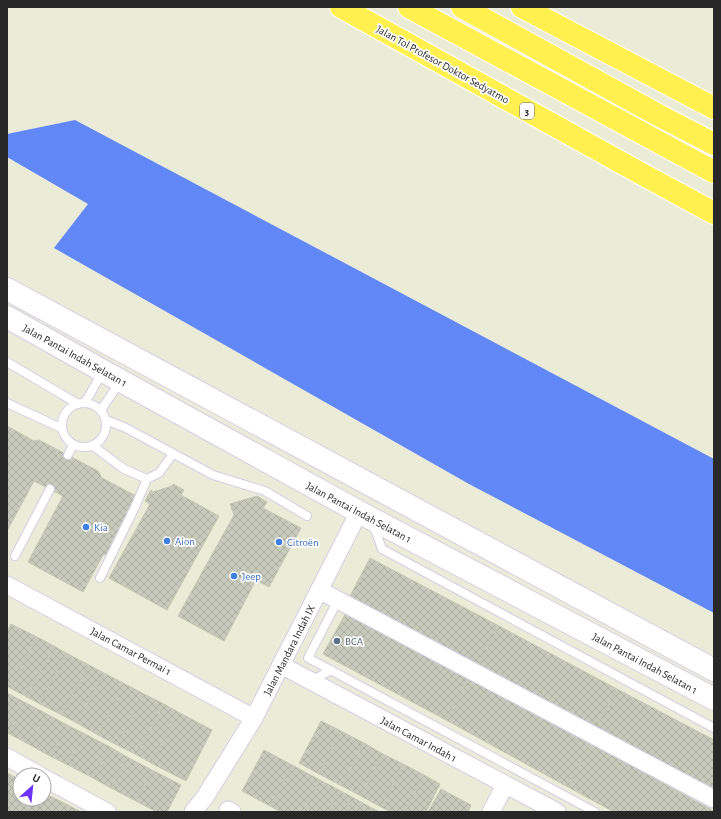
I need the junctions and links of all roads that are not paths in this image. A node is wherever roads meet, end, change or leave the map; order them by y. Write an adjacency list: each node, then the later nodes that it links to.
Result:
1 (342, 7): 8 (highway, Jalan Tol Profesor Doktor Sedyatmo / 3)
2 (409, 7): 7 (highway)
3 (462, 7): 6 (highway)
4 (522, 7): 5 (highway)
5 (714, 108)
6 (714, 144)
7 (714, 172)
8 (714, 213)
9 (7, 289): 33 (street)
10 (7, 317): 12 (street, Jalan Pantai Indah Selatan 1)
11 (7, 362): 14 (lane)
12 (112, 376): 14 (lane); 15 (lane); 25 (street, Jalan Pantai Indah Selatan 1)
13 (7, 403): 17 (lane)
14 (81, 403): 15 (lane); 17 (lane)
15 (101, 410): 16 (lane)
16 (106, 420): 19 (lane); 20 (lane)
17 (61, 428): 18 (lane)
18 (72, 445): 19 (lane); 21 (lane)
19 (93, 446): 22 (lane)
20 (172, 454): 22 (lane); 24 (lane)
21 (68, 455)
22 (147, 479): 27 (lane)
23 (50, 489): 26 (lane)
24 (307, 516)
25 (365, 516): 29 (street, Jalan Mandara Indah IX); 35 (street, Jalan Pantai Indah Selatan 1); 37 (lane)
26 (15, 556)
27 (100, 578)
28 (7, 585): 36 (street, Jalan Camar Permai 1)
29 (319, 590): 30 (street); 31 (street, Jalan Mandara Indah IX)
30 (338, 600): 32 (lane); 42 (street)
31 (281, 665): 34 (street, Jalan Camar Indah 1); 36 (street, Jalan Mandara Indah IX)
32 (330, 670): 34 (lane); 40 (lane)
33 (714, 670)
34 (311, 681): 40 (street, Jalan Camar Indah 1)
35 (714, 699)
36 (254, 718): 44 (street, Jalan Mandara Indah IX)
37 (714, 728)
38 (7, 758): 39 (street)
39 (24, 767)
40 (509, 777): 45 (street); 46 (street, Jalan Camar Indah 1); 47 (lane)
41 (52, 782): 43 (street)
42 (714, 800)
43 (107, 812)
44 (193, 812)
45 (491, 812)
46 (557, 812)
47 (595, 812)

